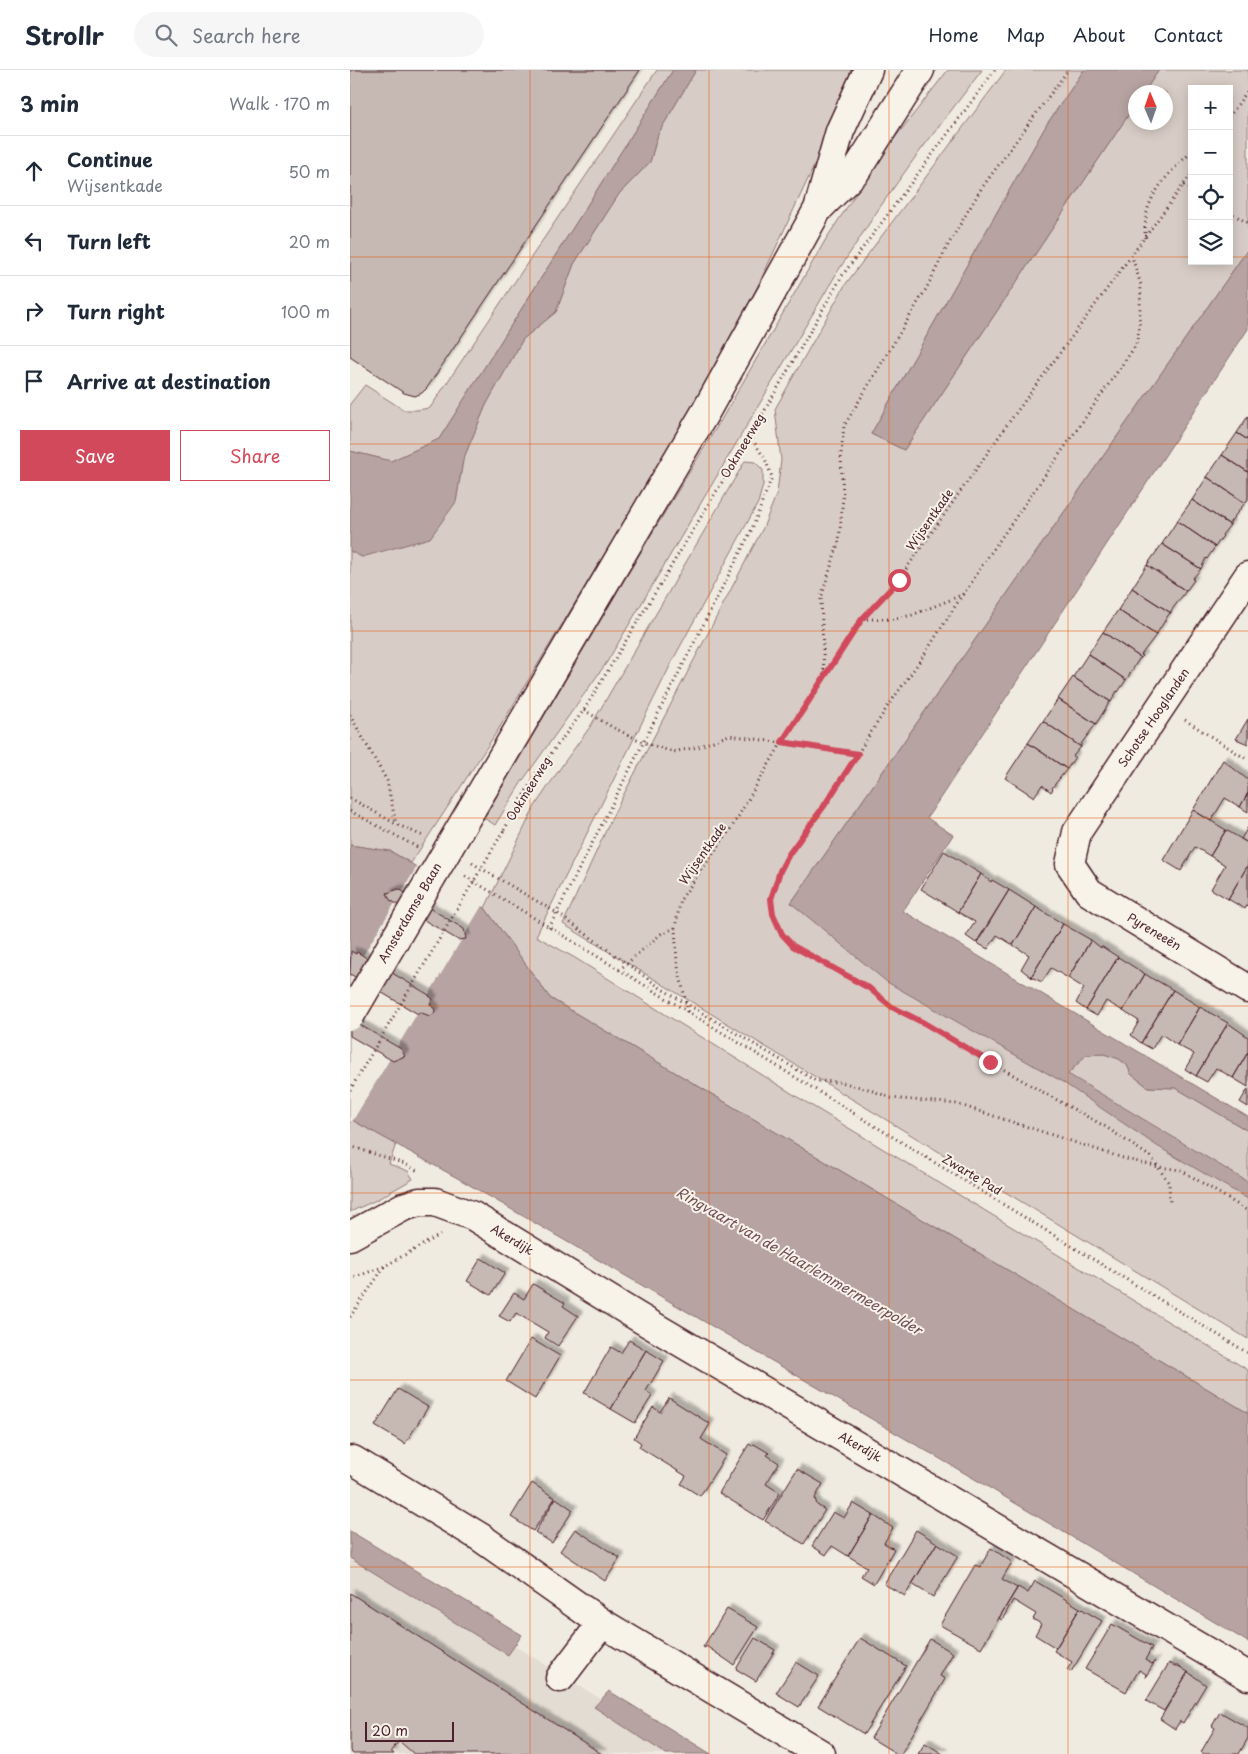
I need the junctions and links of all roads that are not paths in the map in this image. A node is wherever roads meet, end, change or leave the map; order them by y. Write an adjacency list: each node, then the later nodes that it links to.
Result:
1 (868, 70): 3 (street)
2 (920, 70): 3 (street)
3 (818, 209): 7 (street, Amsterdamse Baan, bridge)
4 (1248, 576): 5 (street, Schotse Hooglanden)
5 (1070, 864): 6 (street, Pyreneeën)
6 (1248, 989)
7 (350, 1016)
8 (350, 1236): 11 (street, Akerdijk)
9 (353, 1460): 10 (street)
10 (602, 1623): 12 (street); 13 (street)
11 (1248, 1676)
12 (560, 1678)
13 (821, 1754)

